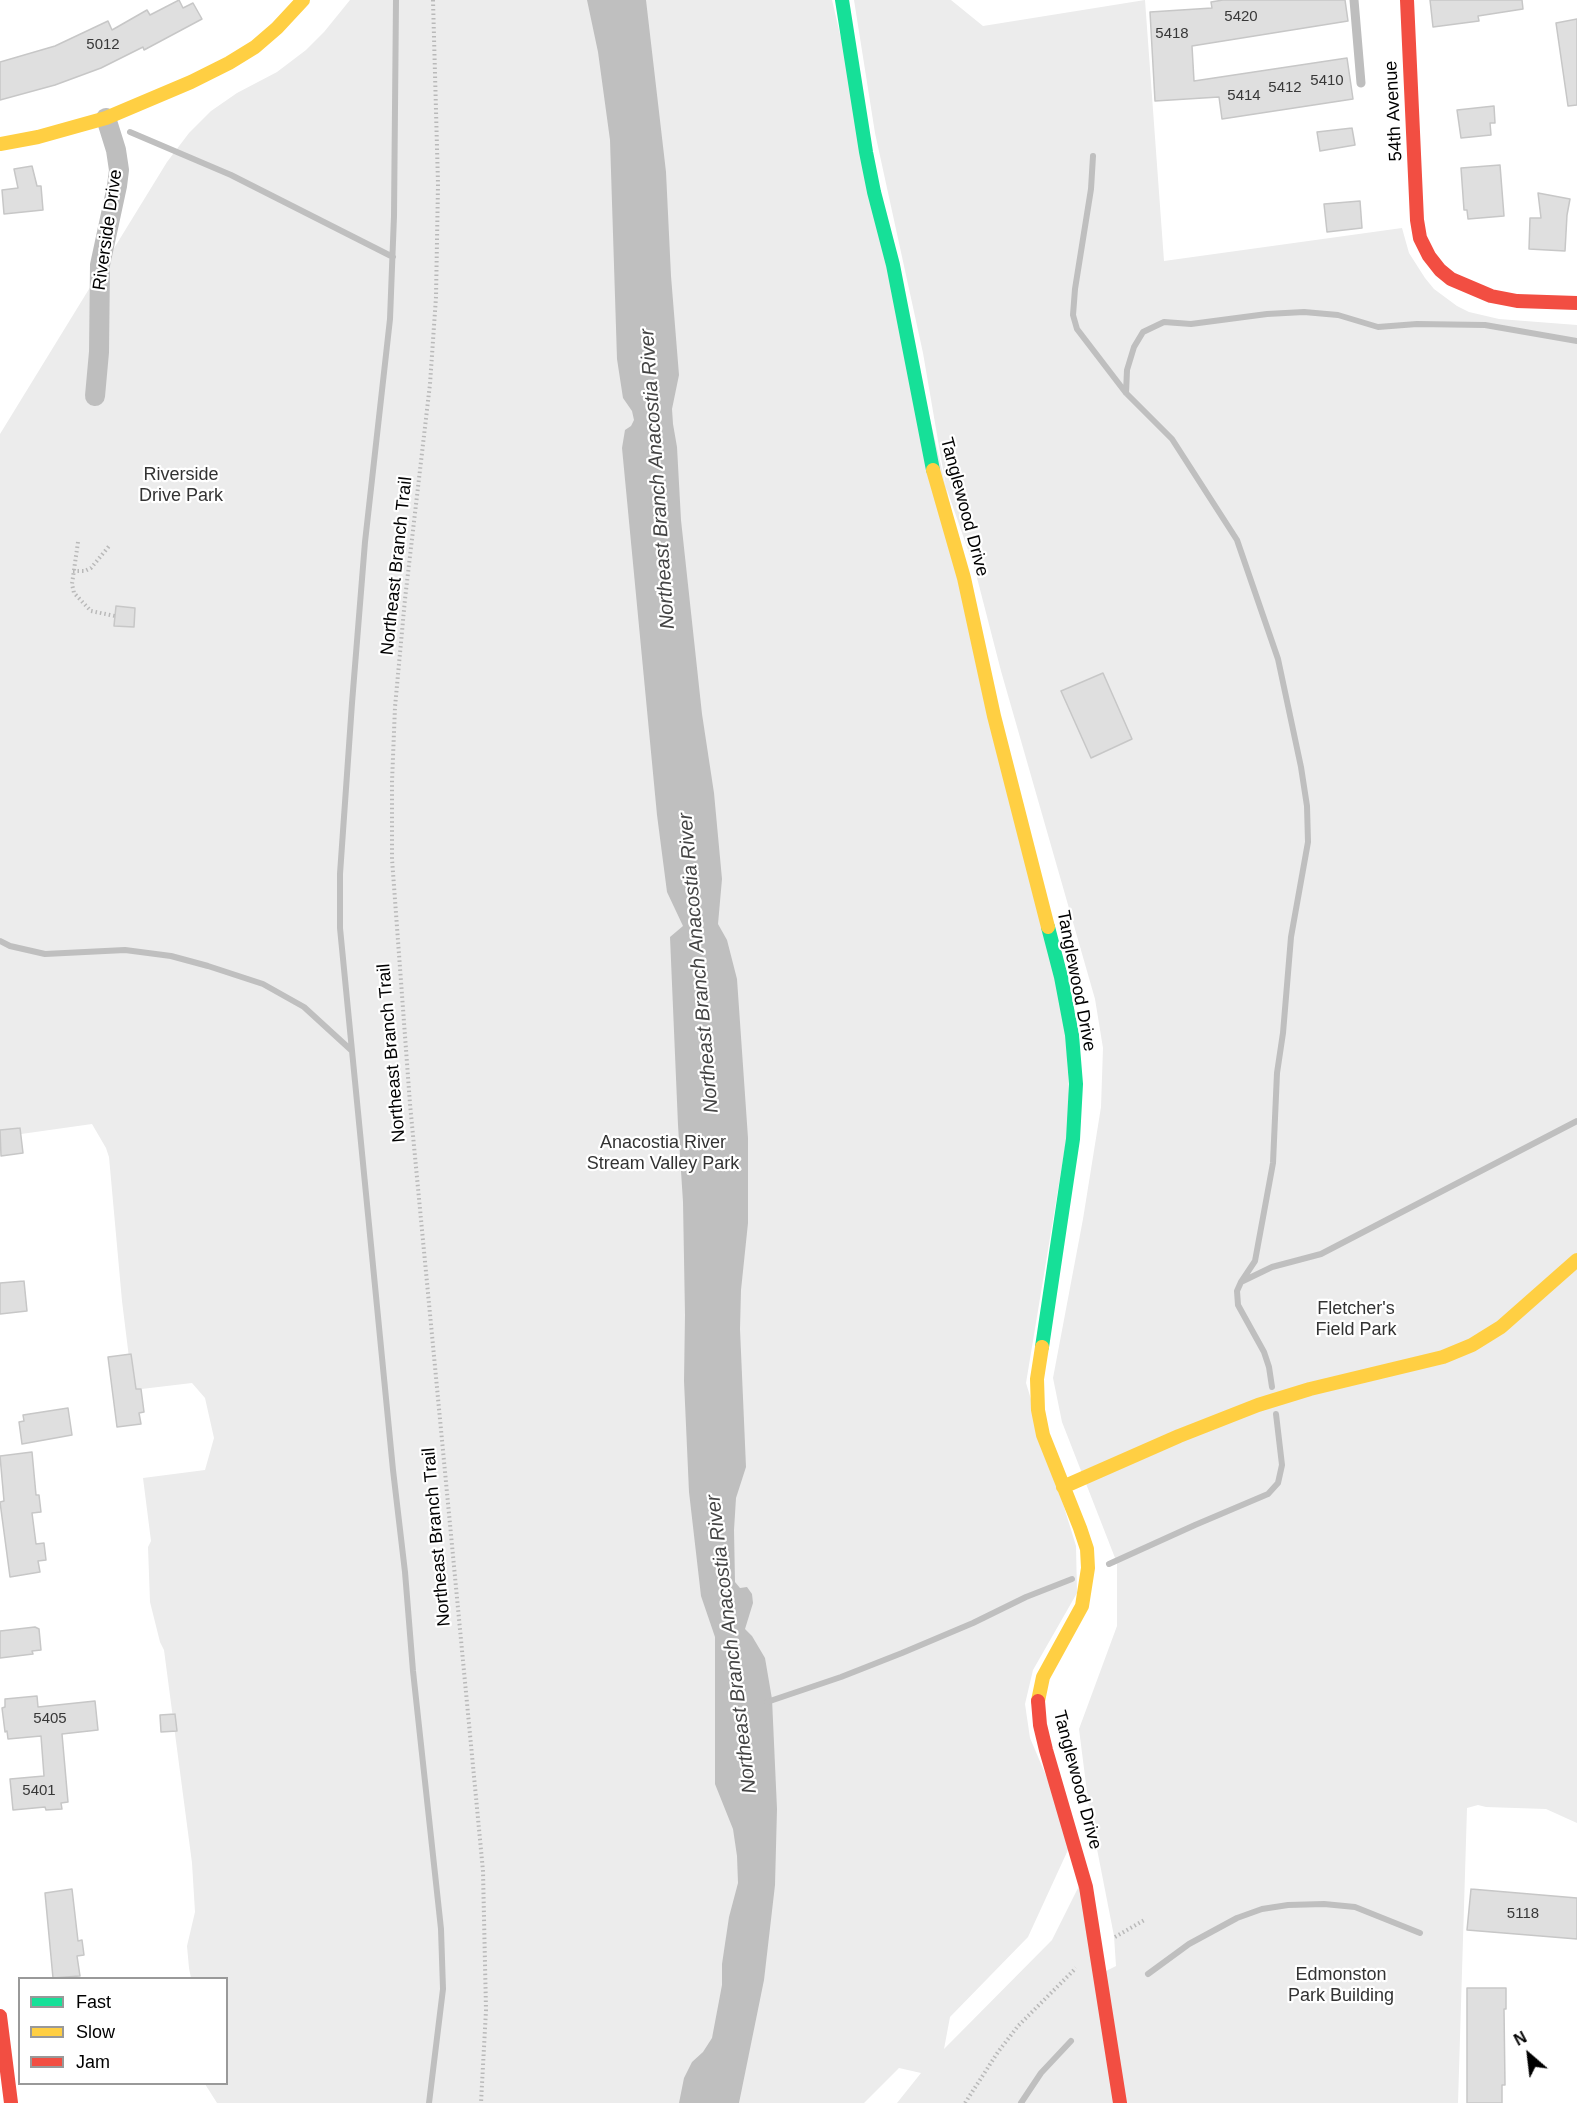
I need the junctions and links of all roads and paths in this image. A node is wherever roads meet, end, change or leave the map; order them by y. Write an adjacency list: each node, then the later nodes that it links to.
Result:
1 (303, 0): 7 (street)
2 (433, 0): 21 (path, Northeast Branch Trail)
3 (842, 0): 16 (street, Tanglewood Drive)
4 (1354, 0): 6 (lane)
5 (1407, 0): 9 (street, 54th Avenue)
6 (1361, 83)
7 (106, 118): 8 (street); 10 (street, Riverside Drive)
8 (0, 144)
9 (1577, 303)
10 (94, 396)
11 (78, 542): 13 (path)
12 (110, 545): 13 (path)
13 (73, 571): 14 (path)
14 (115, 616)
15 (1577, 1260): 16 (street)
16 (1063, 1487): 18 (street, Tanglewood Drive)
17 (1146, 1919): 18 (path)
18 (1097, 1949): 22 (path); 23 (street, Tanglewood Drive)
19 (0, 2016): 20 (street)
20 (11, 2103)
21 (481, 2103)
22 (965, 2103)
23 (1120, 2103)

